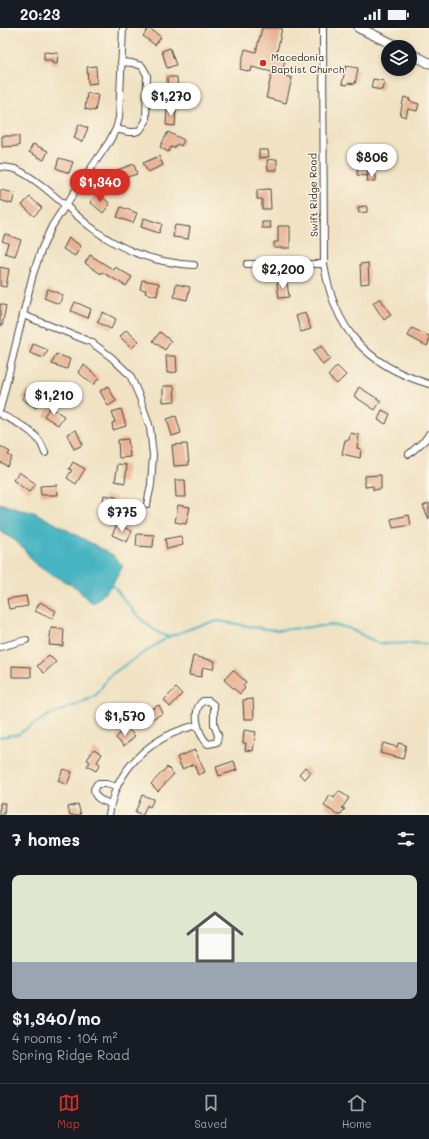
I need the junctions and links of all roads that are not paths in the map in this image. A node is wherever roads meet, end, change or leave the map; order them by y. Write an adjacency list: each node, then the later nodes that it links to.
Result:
1 (123, 28): 6 (street)
2 (323, 28): 12 (street, Swift Ridge Road)
3 (359, 28): 4 (main road)
4 (384, 40)
5 (417, 57): 7 (main road)
6 (121, 62): 8 (street); 8 (street)
7 (429, 63)
8 (116, 129): 10 (street)
9 (0, 167): 10 (street)
10 (65, 206): 13 (street); 14 (street)
11 (247, 264): 12 (street)
12 (324, 264): 17 (street, Swift Ridge Road)
13 (194, 265)
14 (23, 315): 16 (street); 23 (street)
15 (0, 381): 16 (street)
16 (7, 382): 18 (street)
17 (429, 384)
18 (0, 409)
19 (0, 414): 21 (street)
20 (429, 434): 22 (street)
21 (45, 453)
22 (409, 454)
23 (147, 504)
24 (26, 640): 25 (street)
25 (0, 647)
26 (198, 725): 26 (street); 27 (street)
27 (117, 787): 28 (street); 28 (street)
28 (111, 804): 29 (street)
29 (109, 815)

